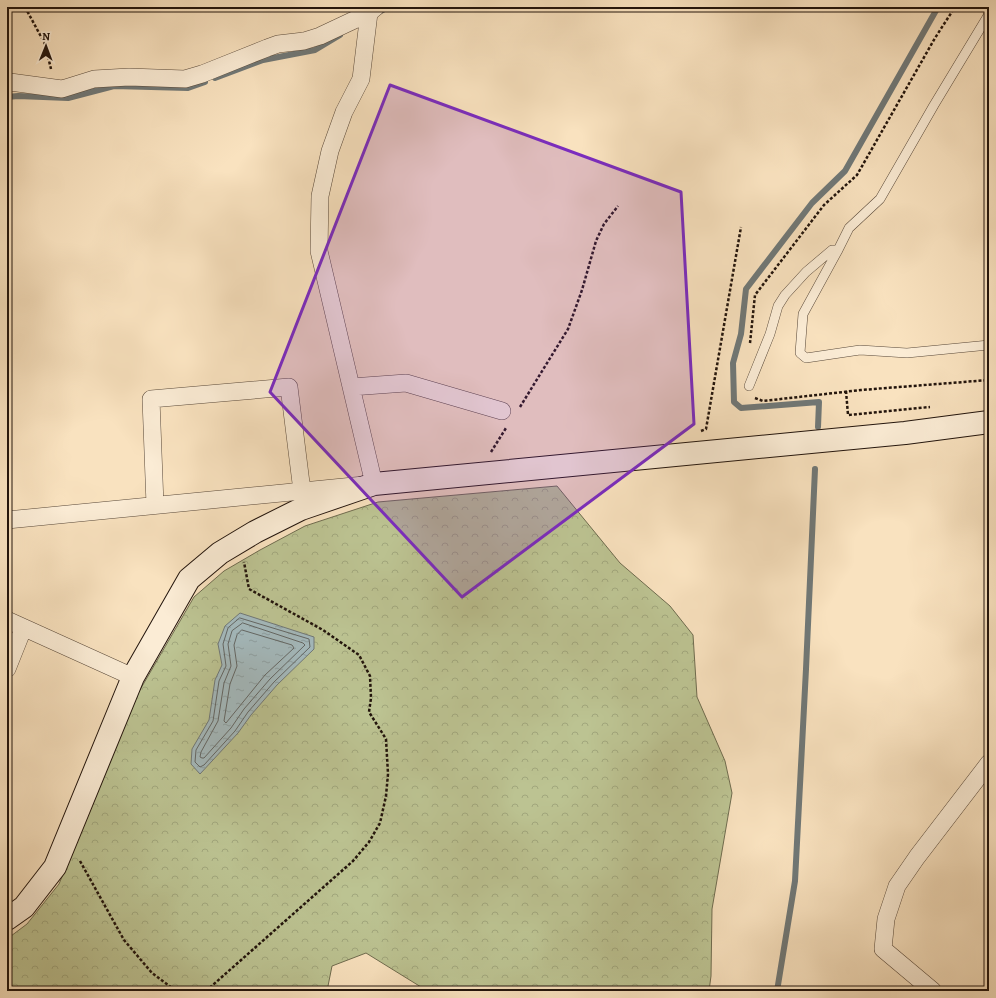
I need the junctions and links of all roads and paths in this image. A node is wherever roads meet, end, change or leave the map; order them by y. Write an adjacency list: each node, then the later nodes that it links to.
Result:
1 (26, 7): 5 (path)
2 (373, 10): 5 (street); 11 (street)
3 (989, 14): 8 (lane)
4 (7, 82): 5 (street)
5 (51, 87)
6 (618, 206): 14 (path)
7 (741, 227): 16 (path)
8 (838, 250): 9 (lane); 10 (lane)
9 (989, 345)
10 (749, 386)
11 (351, 387): 14 (street); 18 (street)
12 (846, 392): 13 (path)
13 (932, 407)
14 (508, 417): 17 (path)
15 (989, 422): 17 (street)
16 (699, 432)
17 (486, 474): 18 (street)
18 (374, 484): 19 (street); 22 (street)
19 (302, 491): 20 (street); 20 (street)
20 (156, 506): 21 (street)
21 (7, 520)
22 (240, 541): 26 (street); 31 (path)
23 (7, 620): 24 (street)
24 (23, 629): 25 (street); 26 (street)
25 (7, 669)
26 (133, 677): 28 (street)
27 (989, 763): 32 (street)
28 (67, 837): 29 (street); 30 (path)
29 (7, 919)
30 (176, 991)
31 (206, 991)
32 (933, 991)

